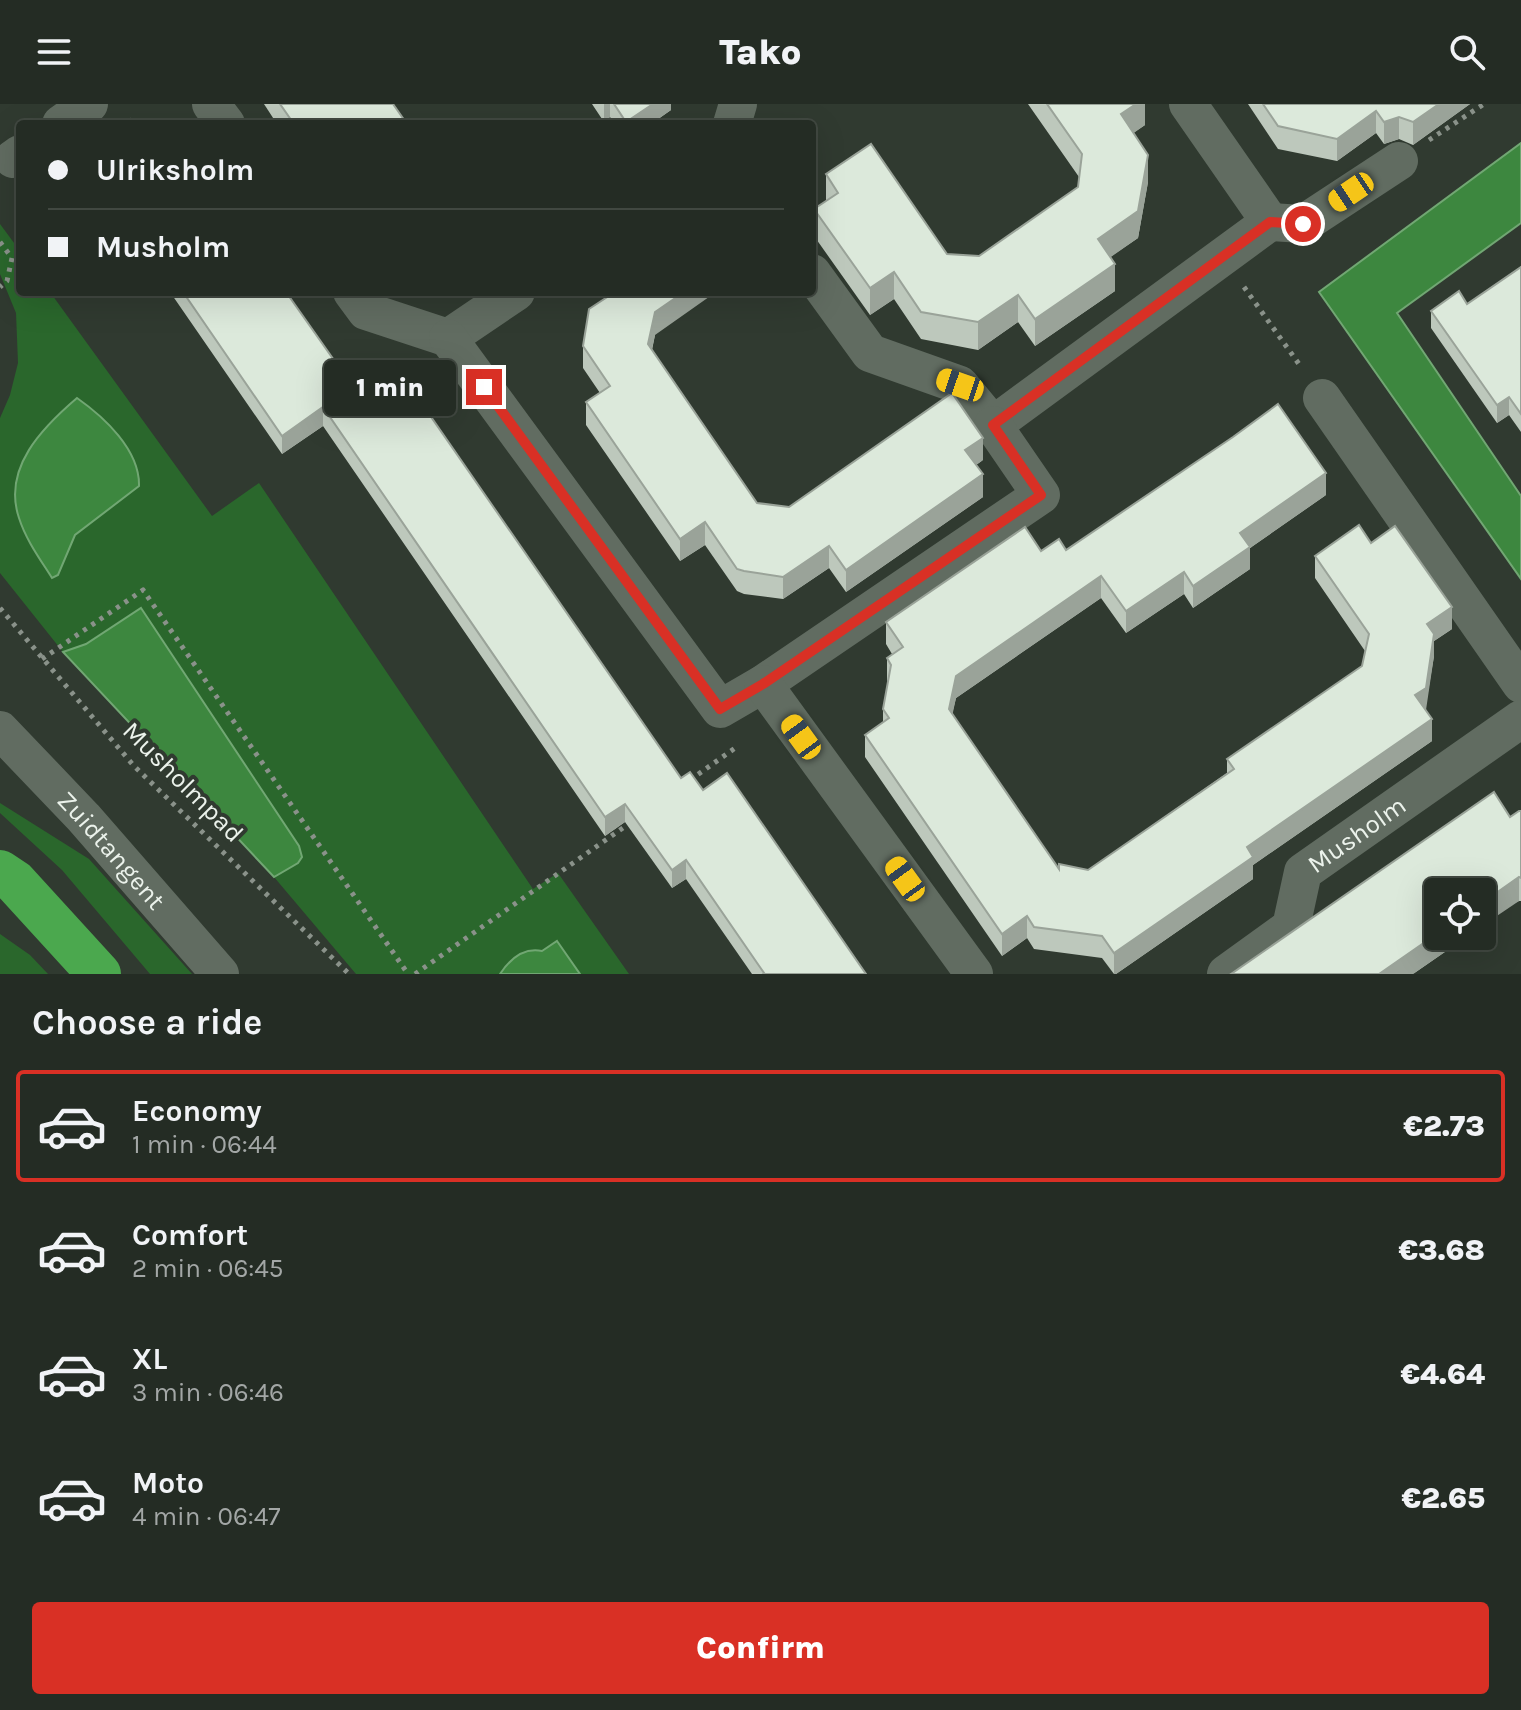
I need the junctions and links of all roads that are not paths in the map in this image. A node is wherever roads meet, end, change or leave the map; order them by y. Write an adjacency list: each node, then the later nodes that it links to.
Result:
1 (89, 104): 3 (street)
2 (1188, 104): 5 (street)
3 (67, 120)
4 (1399, 161): 5 (street)
5 (1270, 222): 11 (street)
6 (816, 279): 11 (street)
7 (355, 296): 9 (street)
8 (510, 296): 9 (street)
9 (448, 338): 13 (street)
10 (1322, 398): 12 (street)
11 (993, 425): 13 (street)
12 (1521, 684)
13 (773, 698): 19 (street)
14 (1521, 719): 20 (street, Musholm)
15 (0, 730): 18 (street, Zuidtangent)
16 (0, 872): 17 (highway)
17 (99, 974)
18 (220, 974)
19 (974, 974)
20 (1226, 974)

